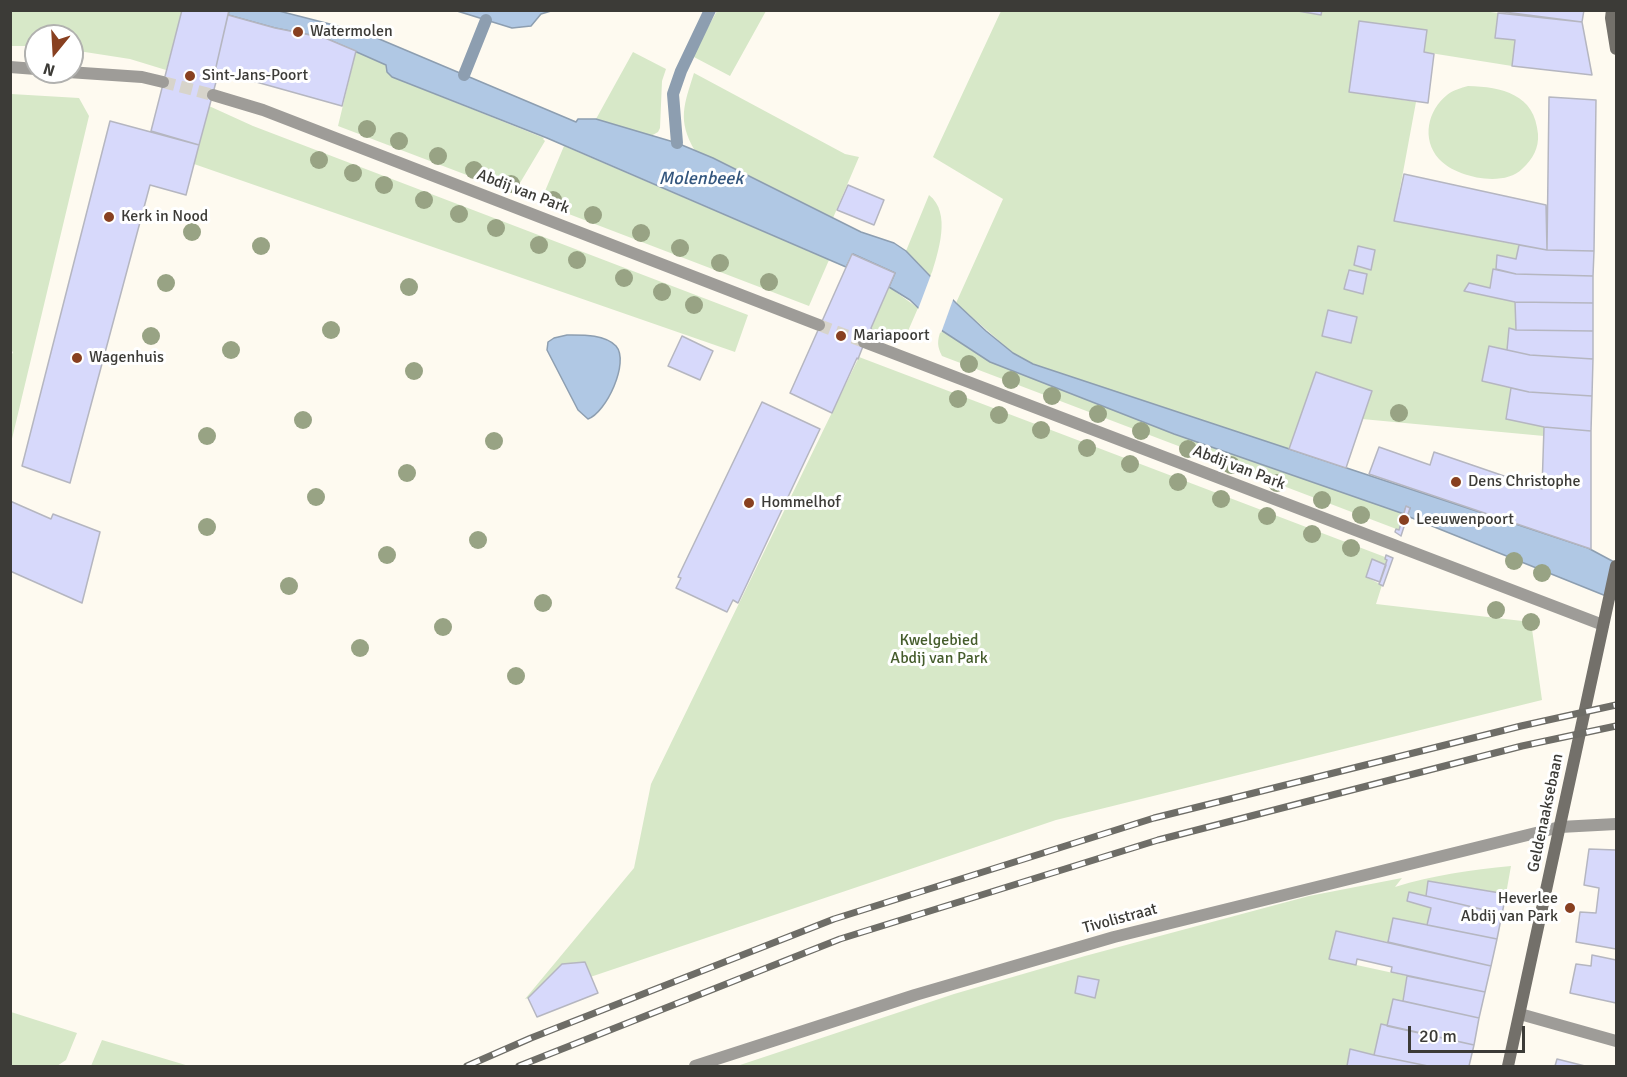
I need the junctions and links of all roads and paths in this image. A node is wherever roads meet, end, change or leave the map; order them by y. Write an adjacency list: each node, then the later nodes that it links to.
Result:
1 (1612, 10): 2 (street)
2 (1617, 49)
3 (84, 73): 4 (street)
4 (163, 82)
5 (213, 95): 6 (street, Abdij van Park)
6 (819, 325)
7 (864, 342): 9 (street, Abdij van Park)
8 (1617, 566): 9 (street, Geldenaaksebaan)
9 (1603, 625): 11 (street, Geldenaaksebaan)
10 (1617, 824): 11 (street, Tivolistraat)
11 (1560, 827): 12 (street, Geldenaaksebaan); 14 (street, Tivolistraat)
12 (1520, 1014): 13 (street); 15 (street, Geldenaaksebaan)
13 (1617, 1041)
14 (695, 1066)
15 (1508, 1066)

